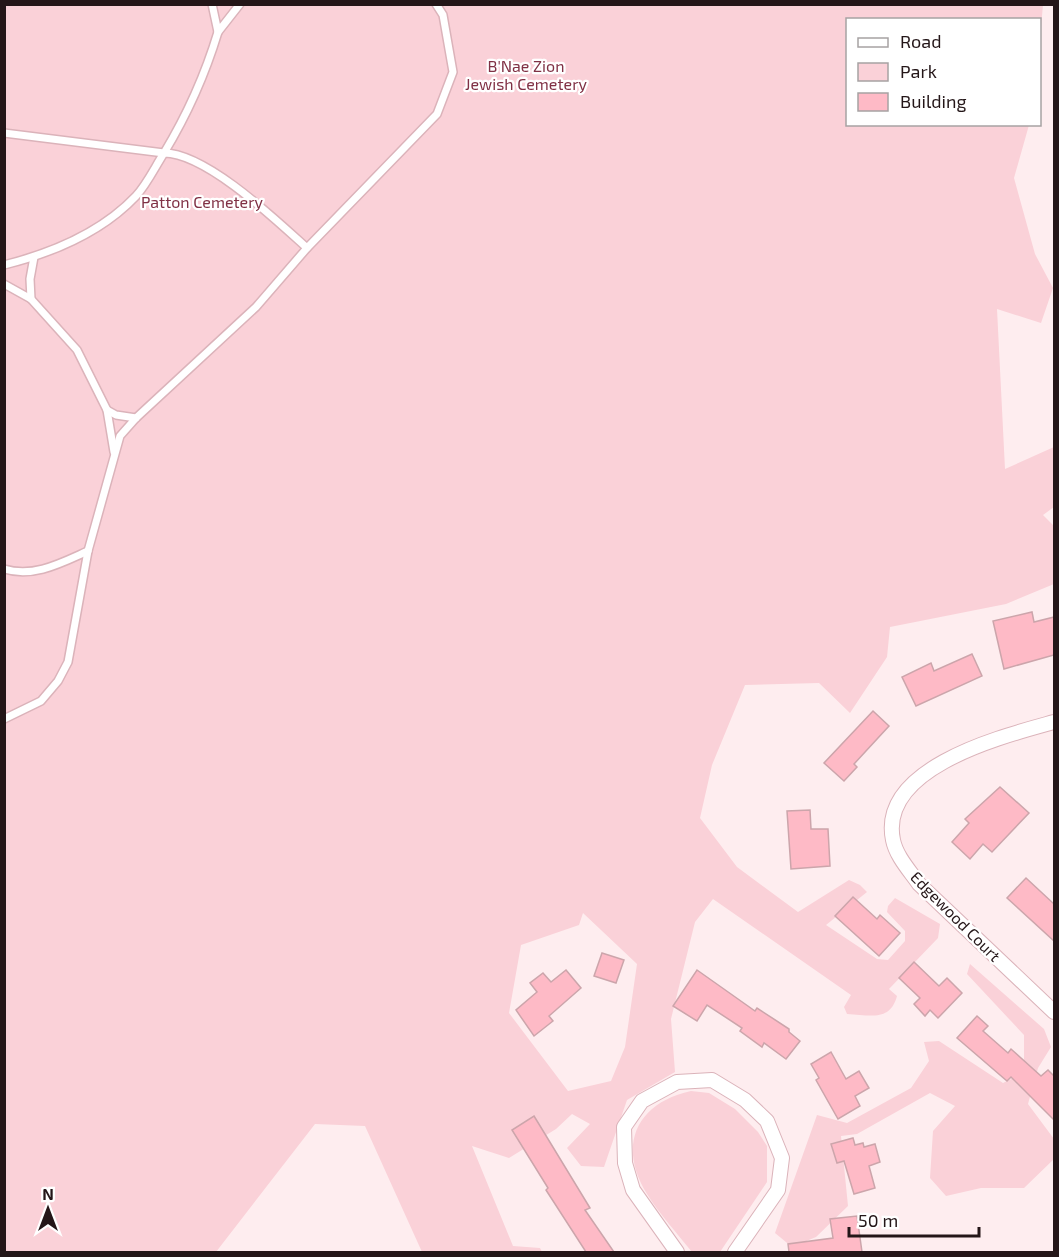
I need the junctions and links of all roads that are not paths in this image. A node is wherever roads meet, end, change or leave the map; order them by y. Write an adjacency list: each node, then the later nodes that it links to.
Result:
1 (212, 4): 4 (lane)
2 (240, 4): 4 (lane)
3 (436, 4): 7 (lane)
4 (218, 32): 6 (lane)
5 (4, 133): 6 (lane)
6 (164, 153): 7 (lane); 8 (lane)
7 (307, 248): 13 (lane)
8 (34, 257): 9 (lane); 11 (lane)
9 (4, 265)
10 (4, 284): 11 (lane)
11 (31, 299): 12 (lane)
12 (107, 410): 13 (lane); 14 (lane)
13 (136, 418): 14 (lane)
14 (115, 456): 15 (lane)
15 (88, 551): 16 (lane); 17 (lane)
16 (4, 569)
17 (4, 719)
18 (1054, 722): 19 (street, Edgewood Court)
19 (1054, 1011)
20 (677, 1252): 21 (street)
21 (735, 1252)

